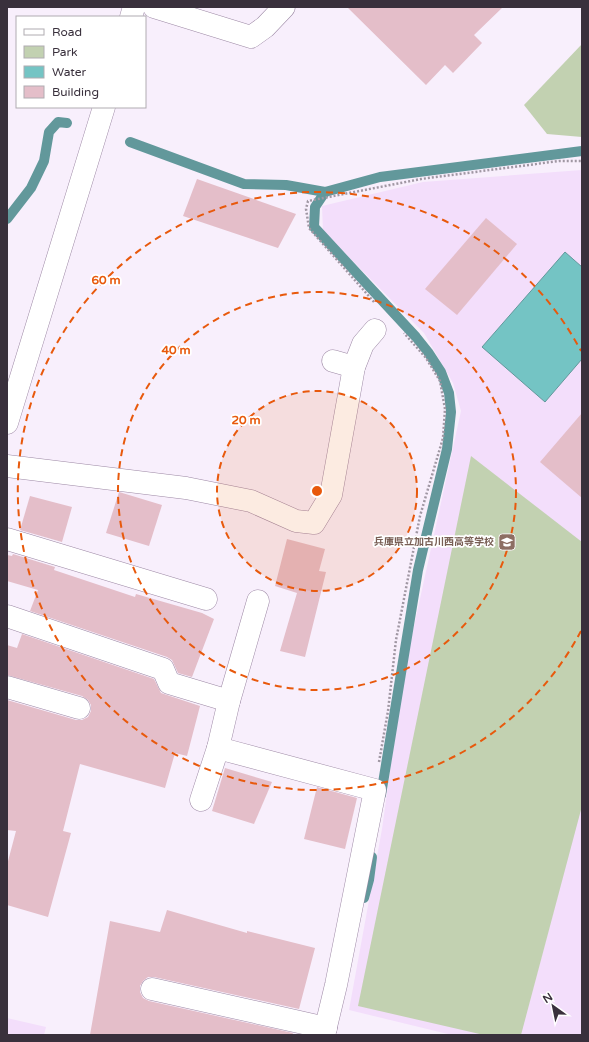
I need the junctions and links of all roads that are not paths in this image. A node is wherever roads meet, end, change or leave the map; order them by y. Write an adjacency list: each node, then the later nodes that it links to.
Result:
1 (154, 7): 2 (street)
2 (284, 7)
3 (104, 108): 7 (street)
4 (375, 330): 6 (street)
5 (333, 362): 6 (street)
6 (354, 367): 8 (street)
7 (7, 423)
8 (7, 466)
9 (7, 539): 10 (street)
10 (206, 600)
11 (258, 601): 14 (street)
12 (7, 616): 14 (street)
13 (7, 687): 15 (street)
14 (229, 700): 16 (street)
15 (79, 708)
16 (218, 748): 17 (street); 19 (street)
17 (201, 800)
18 (152, 989): 19 (street)
19 (325, 1031)

